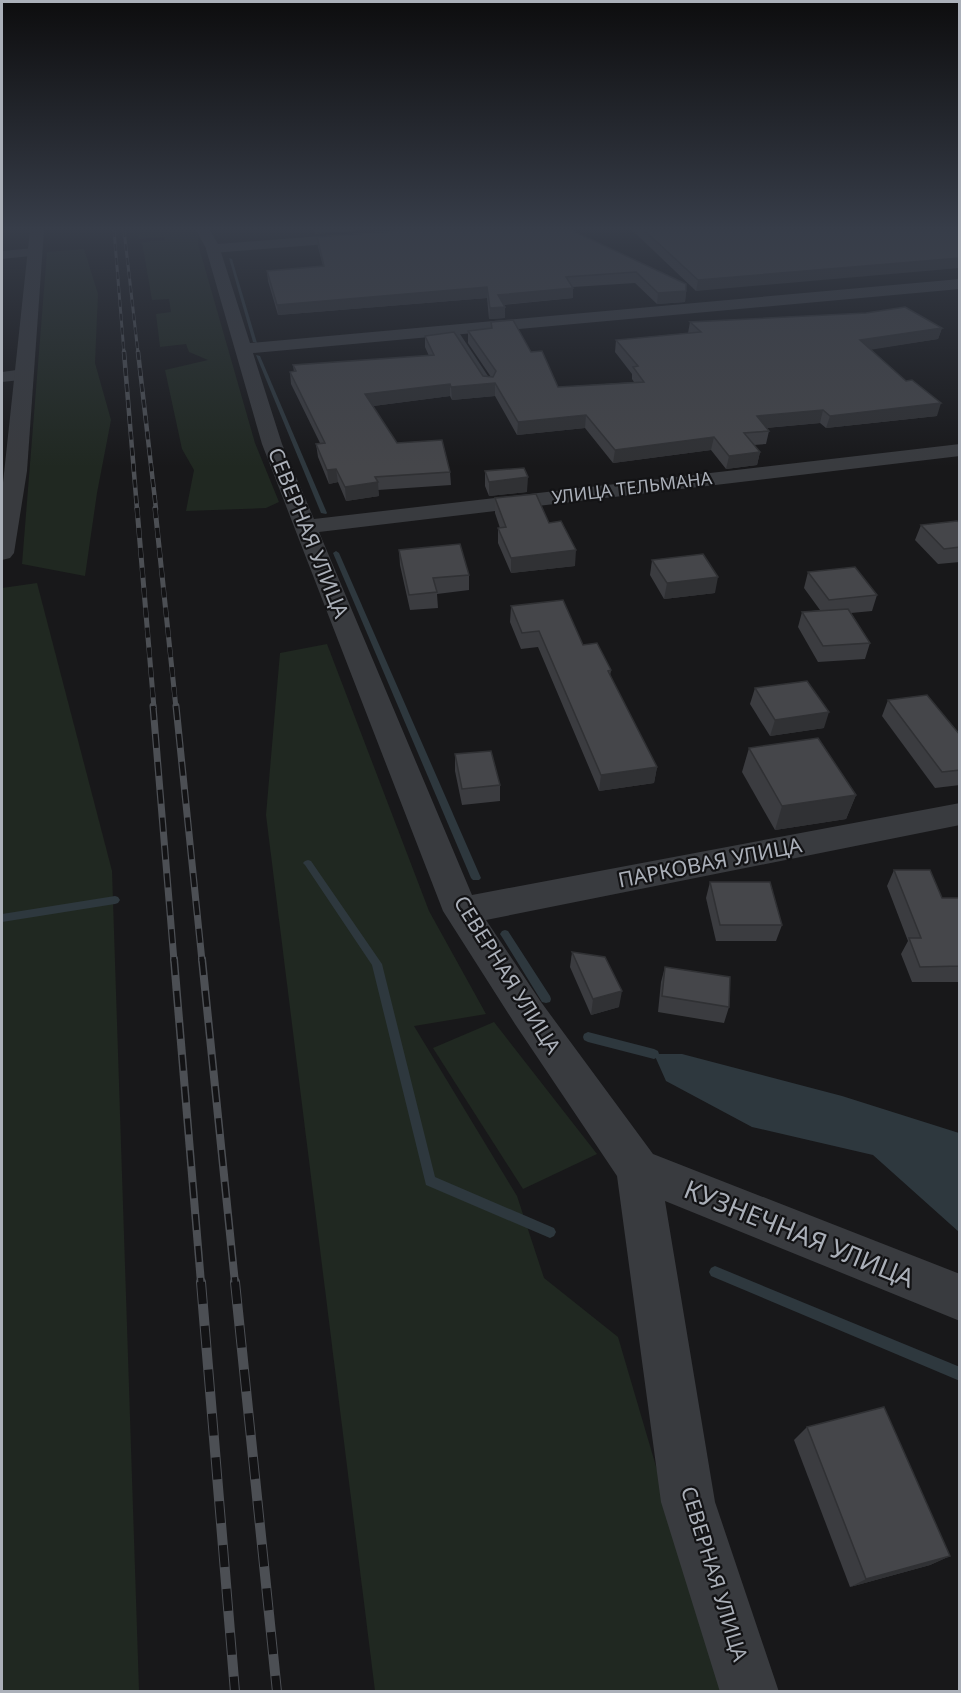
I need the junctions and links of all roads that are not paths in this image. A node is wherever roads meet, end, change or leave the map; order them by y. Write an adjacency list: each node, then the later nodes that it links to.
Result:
1 (30, 309): 6 (street)
2 (230, 309): 5 (street, СЕВЕРНАЯ УЛИЦА)
3 (684, 309): 4 (street)
4 (453, 330): 5 (street); 8 (lane)
5 (242, 349): 10 (street, СЕВЕРНАЯ УЛИЦА)
6 (24, 375): 7 (street); 11 (street)
7 (2, 377)
8 (489, 385)
9 (960, 450): 10 (street, УЛИЦА ТЕЛЬМАНА)
10 (305, 526): 13 (street, СЕВЕРНАЯ УЛИЦА)
11 (2, 553)
12 (960, 814): 13 (street, ПАРКОВАЯ УЛИЦА)
13 (461, 910): 14 (street, СЕВЕРНАЯ УЛИЦА)
14 (638, 1169): 15 (street, КУЗНЕЧНАЯ УЛИЦА); 16 (street, СЕВЕРНАЯ УЛИЦА)
15 (960, 1298)
16 (750, 1692)

